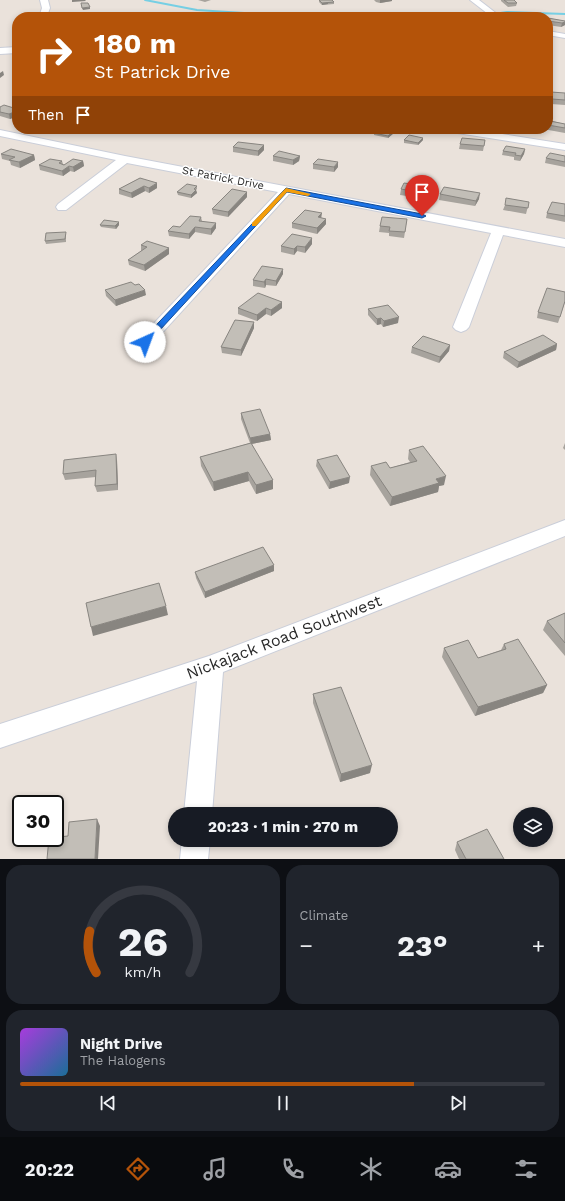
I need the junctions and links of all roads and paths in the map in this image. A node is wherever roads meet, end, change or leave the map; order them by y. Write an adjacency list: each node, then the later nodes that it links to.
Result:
1 (44, 0): 3 (street)
2 (474, 0): 4 (street)
3 (45, 12)
4 (490, 12)
5 (553, 34): 6 (street)
6 (565, 36)
7 (12, 50): 8 (street)
8 (0, 51)
9 (0, 133): 12 (street, St Patrick Drive)
10 (483, 134): 11 (street)
11 (565, 147)
12 (125, 159): 13 (street, St Patrick Drive); 14 (street)
13 (286, 190): 15 (street, St Patrick Drive); 18 (street)
14 (62, 207)
15 (498, 231): 16 (street, St Patrick Drive); 17 (street)
16 (565, 243)
17 (461, 327)
18 (145, 342)
19 (565, 528): 20 (street, Nickajack Road Southwest)
20 (210, 666): 21 (street, Nickajack Road Southwest); 22 (street)
21 (0, 736)
22 (199, 807)
23 (195, 847): 24 (street)
24 (194, 859)

